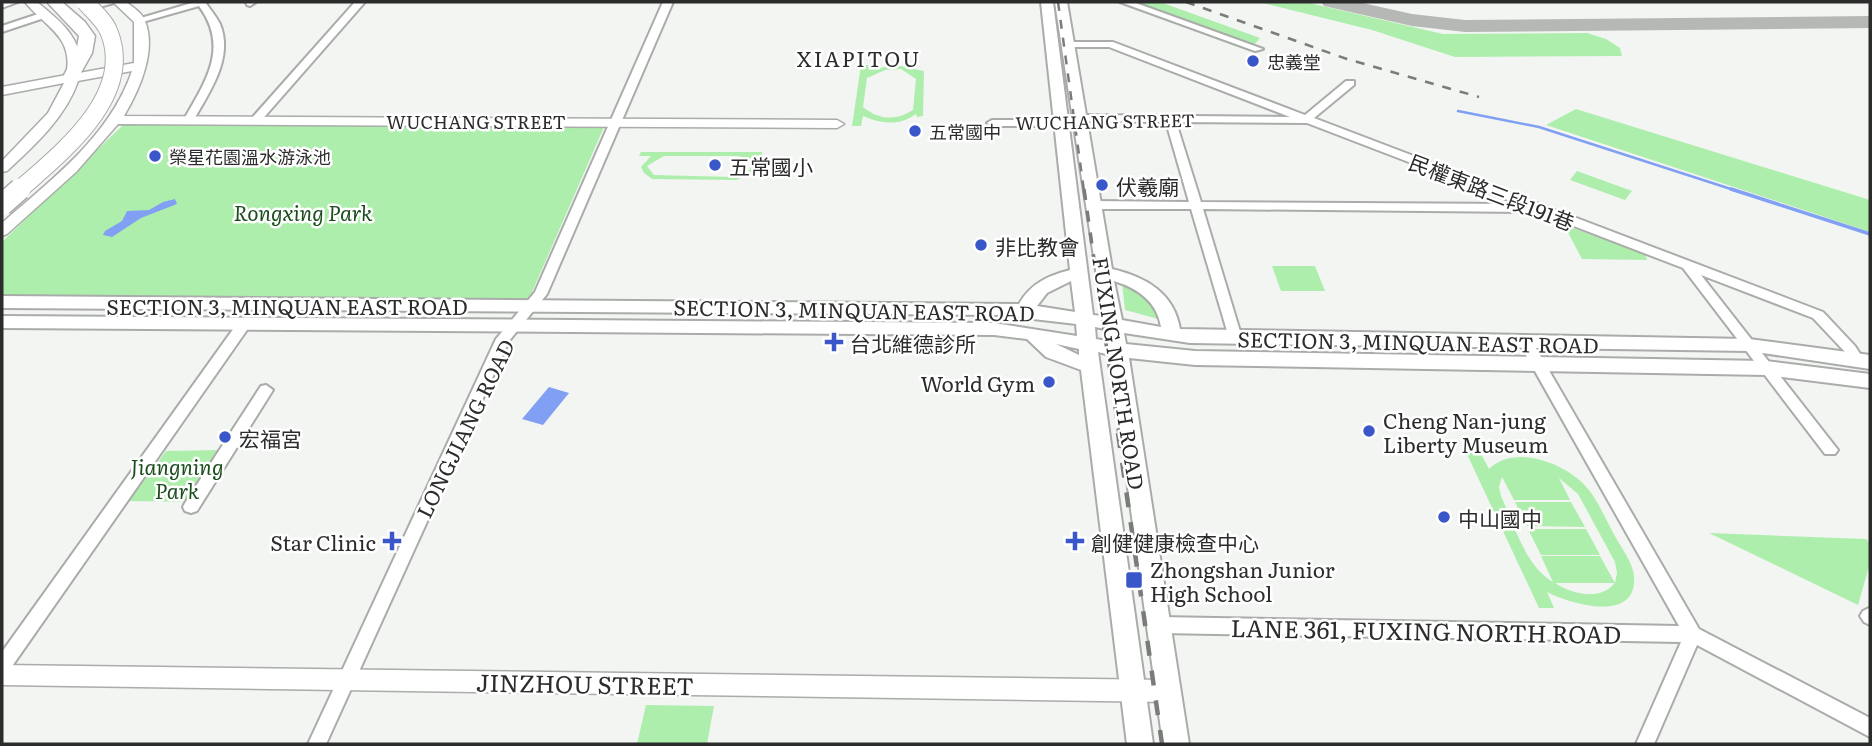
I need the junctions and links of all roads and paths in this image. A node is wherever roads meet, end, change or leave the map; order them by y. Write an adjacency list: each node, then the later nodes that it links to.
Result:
1 (13, 2): 14 (street)
2 (30, 2): 21 (street)
3 (54, 2): 21 (highway)
4 (69, 2): 35 (highway)
5 (113, 2): 13 (street)
6 (119, 2): 16 (street)
7 (201, 2): 16 (street); 28 (street)
8 (360, 2): 29 (street)
9 (668, 2): 30 (street, LONGJIANG ROAD)
10 (1047, 2): 32 (main road, FUXING NORTH ROAD)
11 (1061, 2): 18 (main road, FUXING NORTH ROAD)
12 (1125, 2): 19 (street)
13 (93, 3): 36 (highway, bridge)
14 (2, 5)
15 (38, 17): 17 (street)
16 (139, 20): 20 (street)
17 (2, 29)
18 (1068, 45): 24 (main road, FUXING NORTH ROAD); 27 (street, 民權東路三段191巷)
19 (1258, 49)
20 (142, 65): 21 (street); 26 (street)
21 (71, 77): 23 (street); 34 (street)
22 (1350, 83): 27 (street)
23 (2, 91)
24 (1080, 118): 25 (street, WUCHANG STREET); 32 (street, WUCHANG STREET); 37 (main road, FUXING NORTH ROAD)
25 (1170, 119): 27 (street, WUCHANG STREET); 38 (street)
26 (115, 120): 28 (street, WUCHANG STREET); 40 (street)
27 (1306, 120): 39 (street, 民權東路三段191巷)
28 (188, 121): 29 (street, WUCHANG STREET)
29 (255, 121): 30 (street, WUCHANG STREET)
30 (617, 122): 33 (street, WUCHANG STREET); 45 (street, LONGJIANG ROAD)
31 (992, 123): 32 (street, WUCHANG STREET)
32 (1062, 123): 42 (main road, FUXING NORTH ROAD)
33 (837, 124)
34 (2, 168)
35 (2, 193)
36 (2, 205)
37 (1094, 205): 38 (street); 43 (main road, FUXING NORTH ROAD)
38 (1196, 206): 39 (street); 53 (street)
39 (1538, 208): 41 (street, 民權東路三段191巷)
40 (2, 231)
41 (1682, 264): 57 (street); 58 (street, 民權東路三段191巷)
42 (1080, 273): 46 (main road); 47 (main road, FUXING NORTH ROAD)
43 (1104, 273): 51 (main road, FUXING NORTH ROAD); 52 (main road)
44 (2, 302): 45 (main road, SECTION 3, MINQUAN EAST ROAD)
45 (531, 306): 46 (main road, SECTION 3, MINQUAN EAST ROAD); 50 (street, LONGJIANG ROAD)
46 (1026, 310): 47 (main road, SECTION 3, MINQUAN EAST ROAD)
47 (1086, 321): 51 (main road, SECTION 3, MINQUAN EAST ROAD); 56 (main road, FUXING NORTH ROAD)
48 (2, 322): 49 (main road, SECTION 3, MINQUAN EAST ROAD)
49 (244, 324): 50 (main road, SECTION 3, MINQUAN EAST ROAD); 66 (street)
50 (515, 324): 56 (main road, SECTION 3, MINQUAN EAST ROAD); 68 (street, LONGJIANG ROAD)
51 (1113, 326): 52 (main road, SECTION 3, MINQUAN EAST ROAD); 55 (main road, FUXING NORTH ROAD)
52 (1172, 335): 53 (main road, SECTION 3, MINQUAN EAST ROAD)
53 (1235, 338): 54 (main road, SECTION 3, MINQUAN EAST ROAD)
54 (1525, 343): 57 (main road, SECTION 3, MINQUAN EAST ROAD); 59 (street)
55 (1118, 350): 56 (main road, SECTION 3, MINQUAN EAST ROAD); 59 (main road, SECTION 3, MINQUAN EAST ROAD); 64 (main road, FUXING NORTH ROAD)
56 (1089, 356): 69 (main road, FUXING NORTH ROAD)
57 (1759, 358): 58 (main road, SECTION 3, MINQUAN EAST ROAD); 59 (main road, SECTION 3, MINQUAN EAST ROAD); 60 (main road, SECTION 3, MINQUAN EAST ROAD); 62 (street)
58 (1864, 361)
59 (1537, 362): 65 (street)
60 (1870, 381)
61 (266, 390): 63 (street)
62 (1830, 450)
63 (191, 507)
64 (1159, 625): 65 (street, LANE 361, FUXING NORTH ROAD); 70 (main road, FUXING NORTH ROAD)
65 (1693, 634): 71 (street); 75 (street)
66 (2, 666)
67 (2, 675): 68 (street, JINZHOU STREET)
68 (346, 680): 69 (street, JINZHOU STREET); 72 (street, LONGJIANG ROAD)
69 (1133, 691): 70 (street, JINZHOU STREET); 73 (main road, FUXING NORTH ROAD)
70 (1168, 691): 74 (main road, FUXING NORTH ROAD)
71 (1870, 727)
72 (317, 744)
73 (1140, 744)
74 (1177, 744)
75 (1645, 744)

